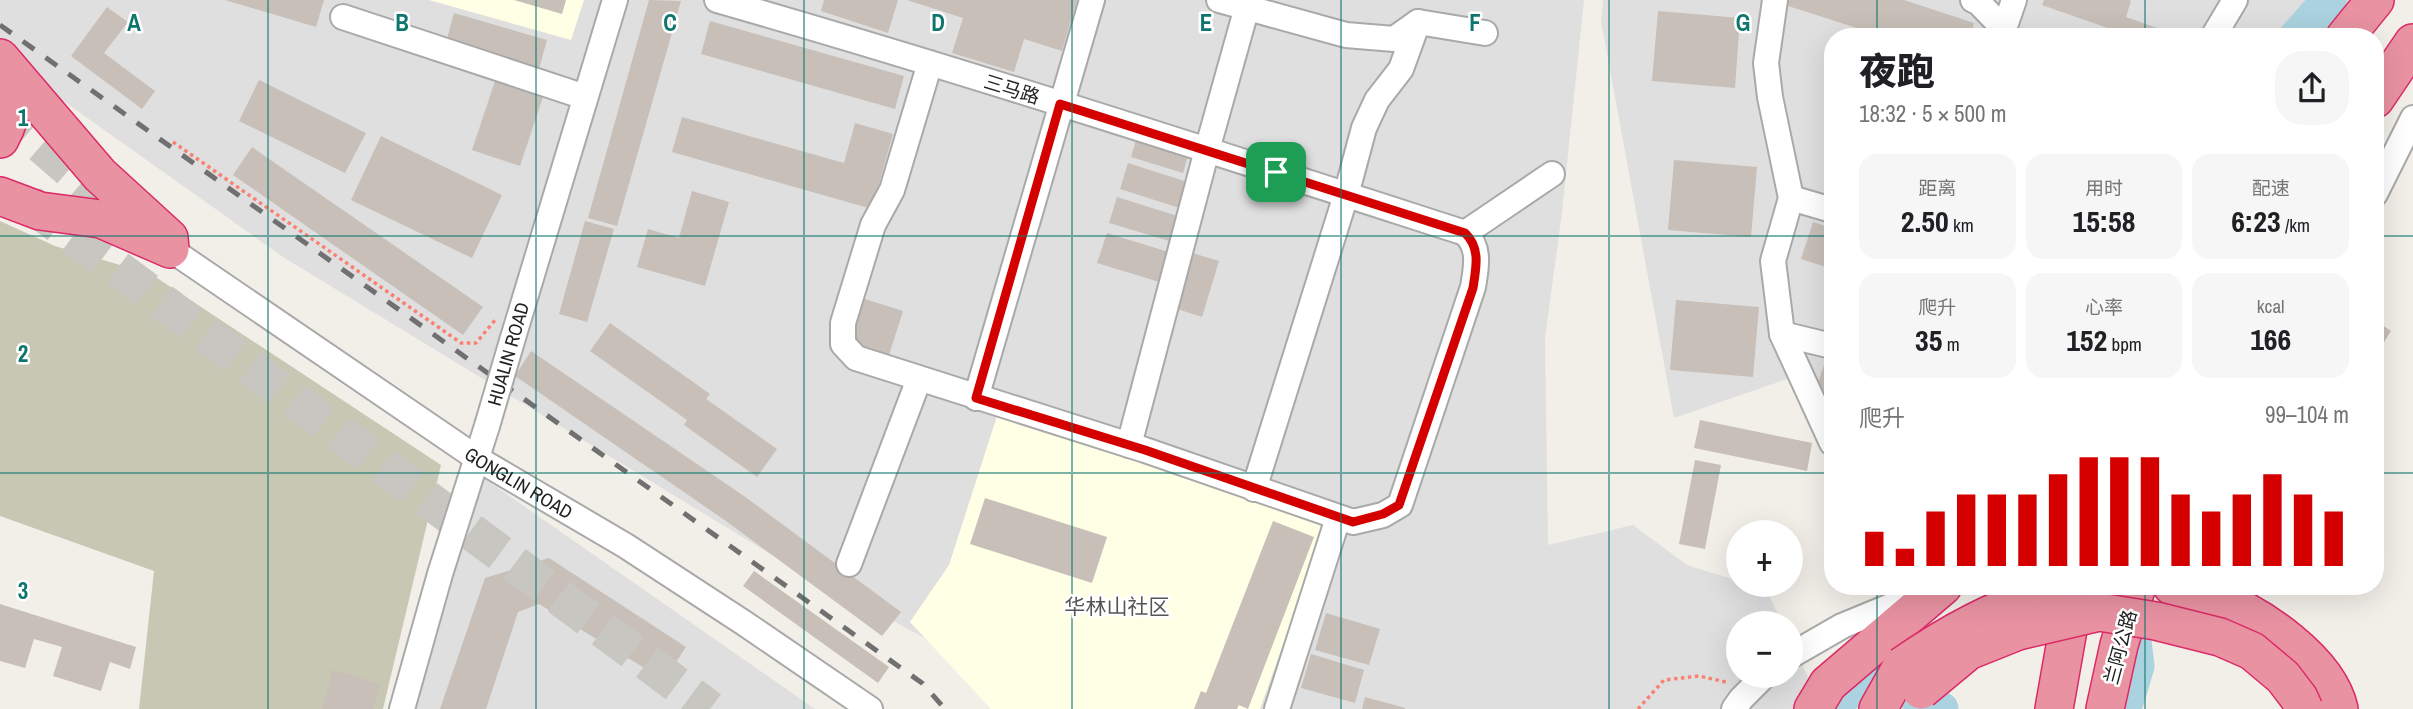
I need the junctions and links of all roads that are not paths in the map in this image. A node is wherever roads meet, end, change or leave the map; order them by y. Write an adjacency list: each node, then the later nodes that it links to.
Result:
1 (615, 0): 22 (street, HUALIN ROAD)
2 (717, 0): 20 (street, 三马路)
3 (1092, 0): 23 (street)
4 (1219, 0): 10 (street)
5 (1775, 0): 32 (street)
6 (1973, 0): 13 (street)
7 (2014, 0): 14 (street)
8 (2235, 0): 15 (street)
9 (2375, 0): 16 (highway)
10 (1247, 4): 12 (street); 26 (street)
11 (343, 18): 22 (street)
12 (1418, 22): 17 (street); 30 (street)
13 (1999, 28)
14 (2005, 28)
15 (2218, 28)
16 (2352, 28)
17 (1485, 33)
18 (2413, 43): 21 (highway)
19 (0, 59): 25 (highway); 35 (highway)
20 (930, 63): 23 (street, 三马路); 38 (street)
21 (2384, 86)
22 (585, 97): 42 (street, HUALIN ROAD, bridge)
23 (1060, 104): 26 (street, 三马路); 39 (street)
24 (2413, 118): 27 (street)
25 (0, 139)
26 (1207, 150): 30 (street, 三马路); 41 (street)
27 (2401, 166): 29 (street)
28 (1552, 174): 34 (street)
29 (2384, 184)
30 (1346, 195): 34 (street, 三马路); 43 (street)
31 (0, 196): 35 (highway)
32 (1791, 198): 33 (street); 36 (street)
33 (1824, 208)
34 (1465, 233): 44 (street)
35 (170, 249): 42 (street, GONGLIN ROAD)
36 (1782, 334): 37 (street); 40 (street)
37 (1824, 344)
38 (919, 379): 39 (street); 45 (street)
39 (976, 398): 41 (street)
40 (1824, 426)
41 (1129, 445): 43 (street)
42 (478, 459): 55 (street, GONGLIN ROAD); 56 (street, HUALIN ROAD)
43 (1254, 489): 44 (street)
44 (1338, 517): 58 (street)
45 (849, 564)
46 (1897, 595): 53 (street)
47 (1931, 595): 60 (highway)
48 (2044, 595): 61 (highway, bridge)
49 (2081, 595): 63 (highway, bridge)
50 (2134, 595): 52 (highway, 兰阿公路)
51 (2204, 595): 67 (highway)
52 (2119, 645): 64 (highway, 兰阿公路); 65 (highway)
53 (1803, 648)
54 (1753, 688): 59 (street)
55 (847, 699): 57 (street, GONGLIN ROAD)
56 (402, 709)
57 (870, 709)
58 (1278, 709)
59 (1734, 709)
60 (1813, 709)
61 (1878, 709)
62 (1905, 709): 66 (highway, bridge)
63 (2054, 709)
64 (2105, 709)
65 (2120, 709)
66 (2304, 709)
67 (2339, 709)

